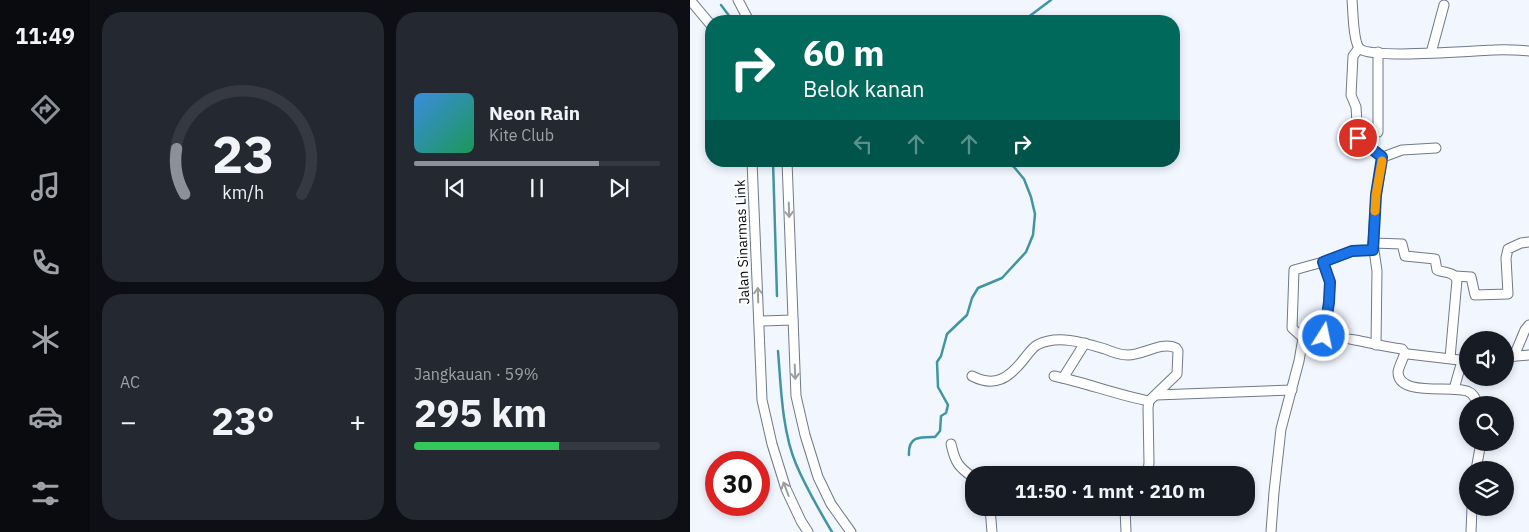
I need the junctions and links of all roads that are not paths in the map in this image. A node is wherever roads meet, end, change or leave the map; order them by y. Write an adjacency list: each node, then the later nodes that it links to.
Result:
1 (690, 0): 6 (street)
2 (738, 0): 5 (street)
3 (1352, 0): 7 (street)
4 (1444, 5): 10 (street)
5 (746, 15)
6 (705, 18)
7 (1359, 48): 9 (street); 13 (street)
8 (1529, 51): 10 (street)
9 (1378, 52): 10 (street); 11 (street)
10 (1431, 53)
11 (1378, 132)
12 (1436, 148): 13 (street)
13 (1382, 157): 17 (street)
14 (752, 167): 21 (street, Jalan Sinarmas Link, one-way to 14)
15 (787, 167): 20 (street, one-way to 20)
16 (1529, 242): 19 (street)
17 (1373, 246): 18 (street); 19 (street); 26 (street)
18 (1323, 262): 23 (street); 24 (street)
19 (1455, 276): 31 (street)
20 (793, 320): 21 (street, Jalan Sinarmas Link); 46 (street, one-way to 46)
21 (759, 321): 45 (street, Jalan Sinarmas Link, one-way to 21)
22 (1529, 325): 27 (street)
23 (1324, 336): 24 (street); 26 (street)
24 (1303, 338): 36 (street)
25 (1085, 343): 33 (street); 38 (street); 38 (street)
26 (1376, 345): 28 (street)
27 (1514, 348)
28 (1405, 353): 31 (street); 35 (street)
29 (1529, 355): 30 (street)
30 (1514, 356)
31 (1450, 358): 32 (street)
32 (1459, 360)
33 (972, 376)
34 (1459, 376): 35 (street)
35 (1454, 389): 37 (street)
36 (1292, 390): 38 (street); 49 (street)
37 (1474, 396)
38 (1153, 398): 40 (street)
39 (951, 444): 41 (street)
40 (1149, 466)
41 (965, 471)
42 (991, 516): 47 (street)
43 (1125, 516): 48 (street)
44 (1472, 516): 50 (street)
45 (808, 532)
46 (850, 532)
47 (992, 532)
48 (1126, 532)
49 (1271, 532)
50 (1471, 532)

